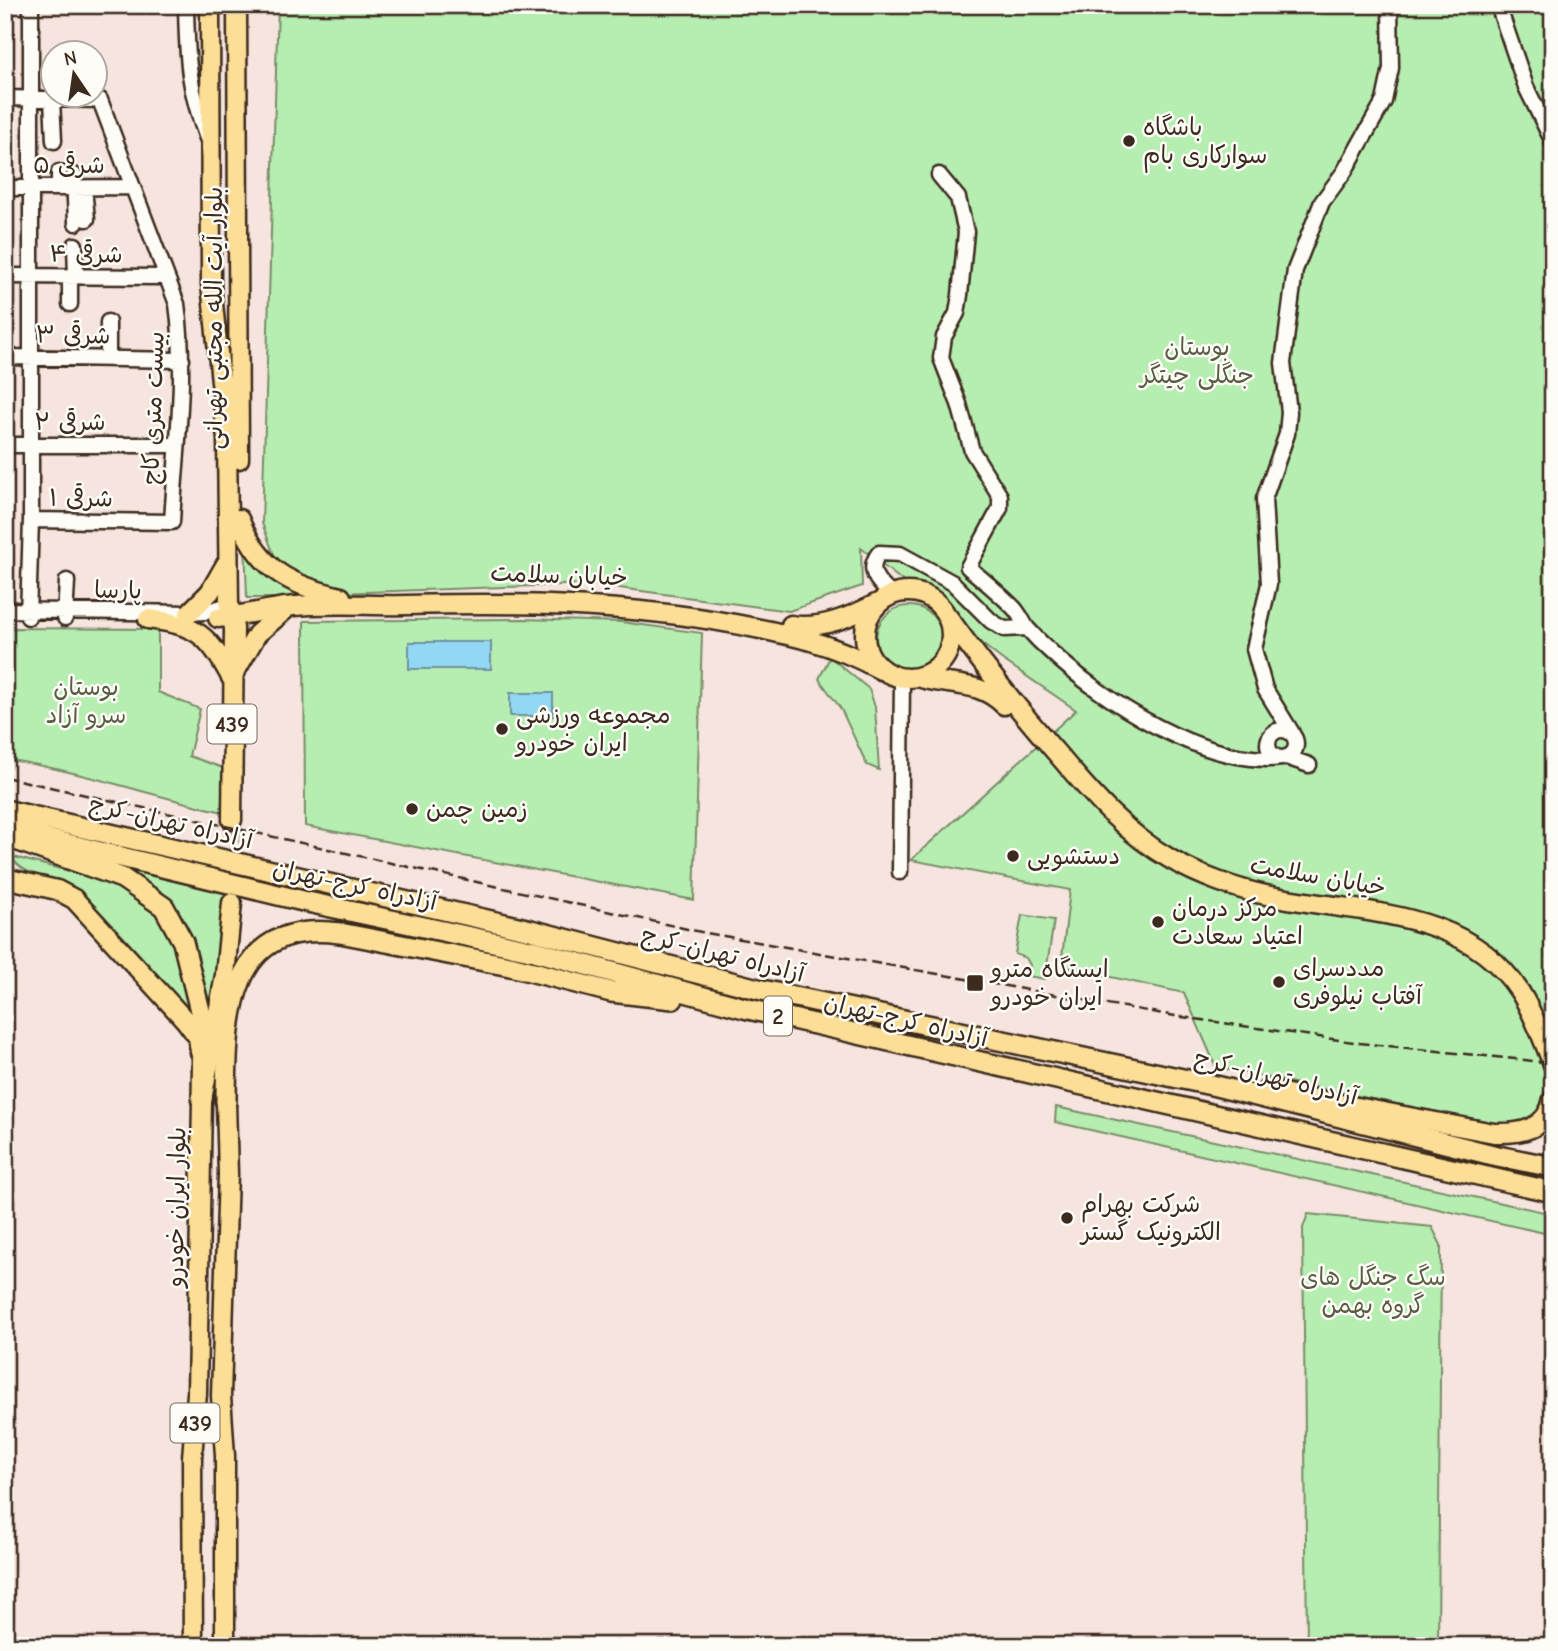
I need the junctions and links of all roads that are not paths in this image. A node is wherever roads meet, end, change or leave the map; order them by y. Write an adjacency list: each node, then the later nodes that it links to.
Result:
1 (31, 5): 8 (street)
2 (186, 5): 14 (street)
3 (210, 5): 14 (main road, بلوار آیت الله مجتبی تهرانی)
4 (237, 5): 36 (main road, بلوار آیت الله مجتبی تهرانی)
5 (1390, 5): 57 (street)
6 (1498, 5): 13 (street)
7 (5, 98): 8 (street)
8 (31, 98): 9 (street); 20 (street)
9 (38, 98)
10 (52, 108): 12 (street)
11 (103, 108): 18 (street, بیست متری کاج)
12 (54, 141)
13 (1553, 142)
14 (209, 145): 39 (main road, بلوار آیت الله مجتبی تهرانی)
15 (59, 172): 17 (street)
16 (939, 175): 52 (street)
17 (72, 185): 18 (street, ۵ شرقی); 20 (street, ۵ شرقی); 21 (street)
18 (133, 187): 26 (street, بیست متری کاج)
19 (5, 188): 20 (street, ۵ شرقی)
20 (31, 188): 24 (street)
21 (81, 221)
22 (75, 245): 25 (street)
23 (5, 276): 24 (street, ۴ شرقی)
24 (31, 276): 25 (street, ۴ شرقی); 29 (street)
25 (73, 276): 26 (street, ۴ شرقی); 27 (street)
26 (166, 277): 32 (street, بیست متری کاج)
27 (70, 304)
28 (108, 322): 31 (street)
29 (31, 356): 30 (street, ۳ شرقی); 31 (street, ۳ شرقی); 34 (street)
30 (5, 357)
31 (108, 359): 32 (street, ۳ شرقی)
32 (182, 360): 35 (street, بیست متری کاج)
33 (5, 445): 34 (street, ۲ شرقی)
34 (31, 445): 35 (street, ۲ شرقی); 37 (street)
35 (177, 445): 38 (street, بیست متری کاج)
36 (239, 519): 41 (main road); 48 (main road, بلوار آیت الله مجتبی تهرانی)
37 (31, 520): 38 (street, ۱ شرقی); 46 (street)
38 (172, 522)
39 (229, 554): 45 (main road); 48 (main road, بلوار آیت الله مجتبی تهرانی)
40 (67, 581): 47 (street)
41 (341, 597): 42 (main road, خیابان سلامت); 48 (main road, خیابان سلامت)
42 (886, 598): 50 (main road); 52 (street); 53 (main road)
43 (287, 607): 48 (main road, خیابان سلامت); 53 (main road, خیابان سلامت); 55 (main road)
44 (5, 610): 46 (street, پارسا)
45 (189, 613): 47 (street, پارسا); 48 (street, پارسا)
46 (28, 614): 47 (street, پارسا); 49 (street, پارسا)
47 (65, 615): 51 (street, پارسا)
48 (232, 615): 51 (street, پارسا); 55 (main road, 439)
49 (5, 617)
50 (948, 617): 54 (main road); 69 (main road, خیابان سلامت)
51 (148, 619): 55 (main road)
52 (1027, 628): 60 (street)
53 (881, 670): 56 (main road)
54 (921, 678): 56 (main road); 69 (main road, خیابان سلامت)
55 (232, 679): 63 (main road, 439)
56 (902, 680): 66 (street)
57 (1275, 709): 58 (street); 59 (street)
58 (1271, 736): 59 (street); 60 (street); 61 (street)
59 (1294, 739): 61 (street)
60 (1242, 758): 61 (street)
61 (1284, 758)
62 (5, 810): 74 (highway, آزادراه تهران-کرج / 2)
63 (232, 820)
64 (5, 829): 70 (highway, آزادراه کرج-تهران / 2)
65 (5, 835): 71 (highway)
66 (900, 872)
67 (5, 878): 71 (main road)
68 (232, 903): 76 (main road, بلوار ایران خودرو / 439)
69 (1327, 910): 72 (main road, خیابان سلامت); 73 (main road, خیابان سلامت)
70 (744, 1008): 77 (highway); 79 (highway, آزادراه کرج-تهران / 2)
71 (202, 1060): 76 (highway)
72 (1553, 1064)
73 (1553, 1078)
74 (1216, 1086): 75 (main road); 78 (highway, آزادراه تهران-کرج / 2)
75 (1553, 1099)
76 (202, 1100): 80 (main road, بلوار ایران خودرو / 439)
77 (226, 1102): 81 (main road, بلوار ایران خودرو / 439)
78 (1553, 1167)
79 (1553, 1192)
80 (201, 1201): 81 (main road); 82 (main road, بلوار ایران خودرو / 439)
81 (227, 1202): 83 (main road, بلوار ایران خودرو / 439)
82 (197, 1393): 84 (main road, بلوار ایران خودرو); 85 (main road, بلوار ایران خودرو / 439)
83 (221, 1396): 84 (main road, بلوار ایران خودرو); 88 (main road, بلوار ایران خودرو / 439)
84 (210, 1588): 86 (main road, بلوار ایران خودرو); 87 (main road, بلوار ایران خودرو)
85 (192, 1646)
86 (204, 1646)
87 (214, 1646)
88 (225, 1646)

